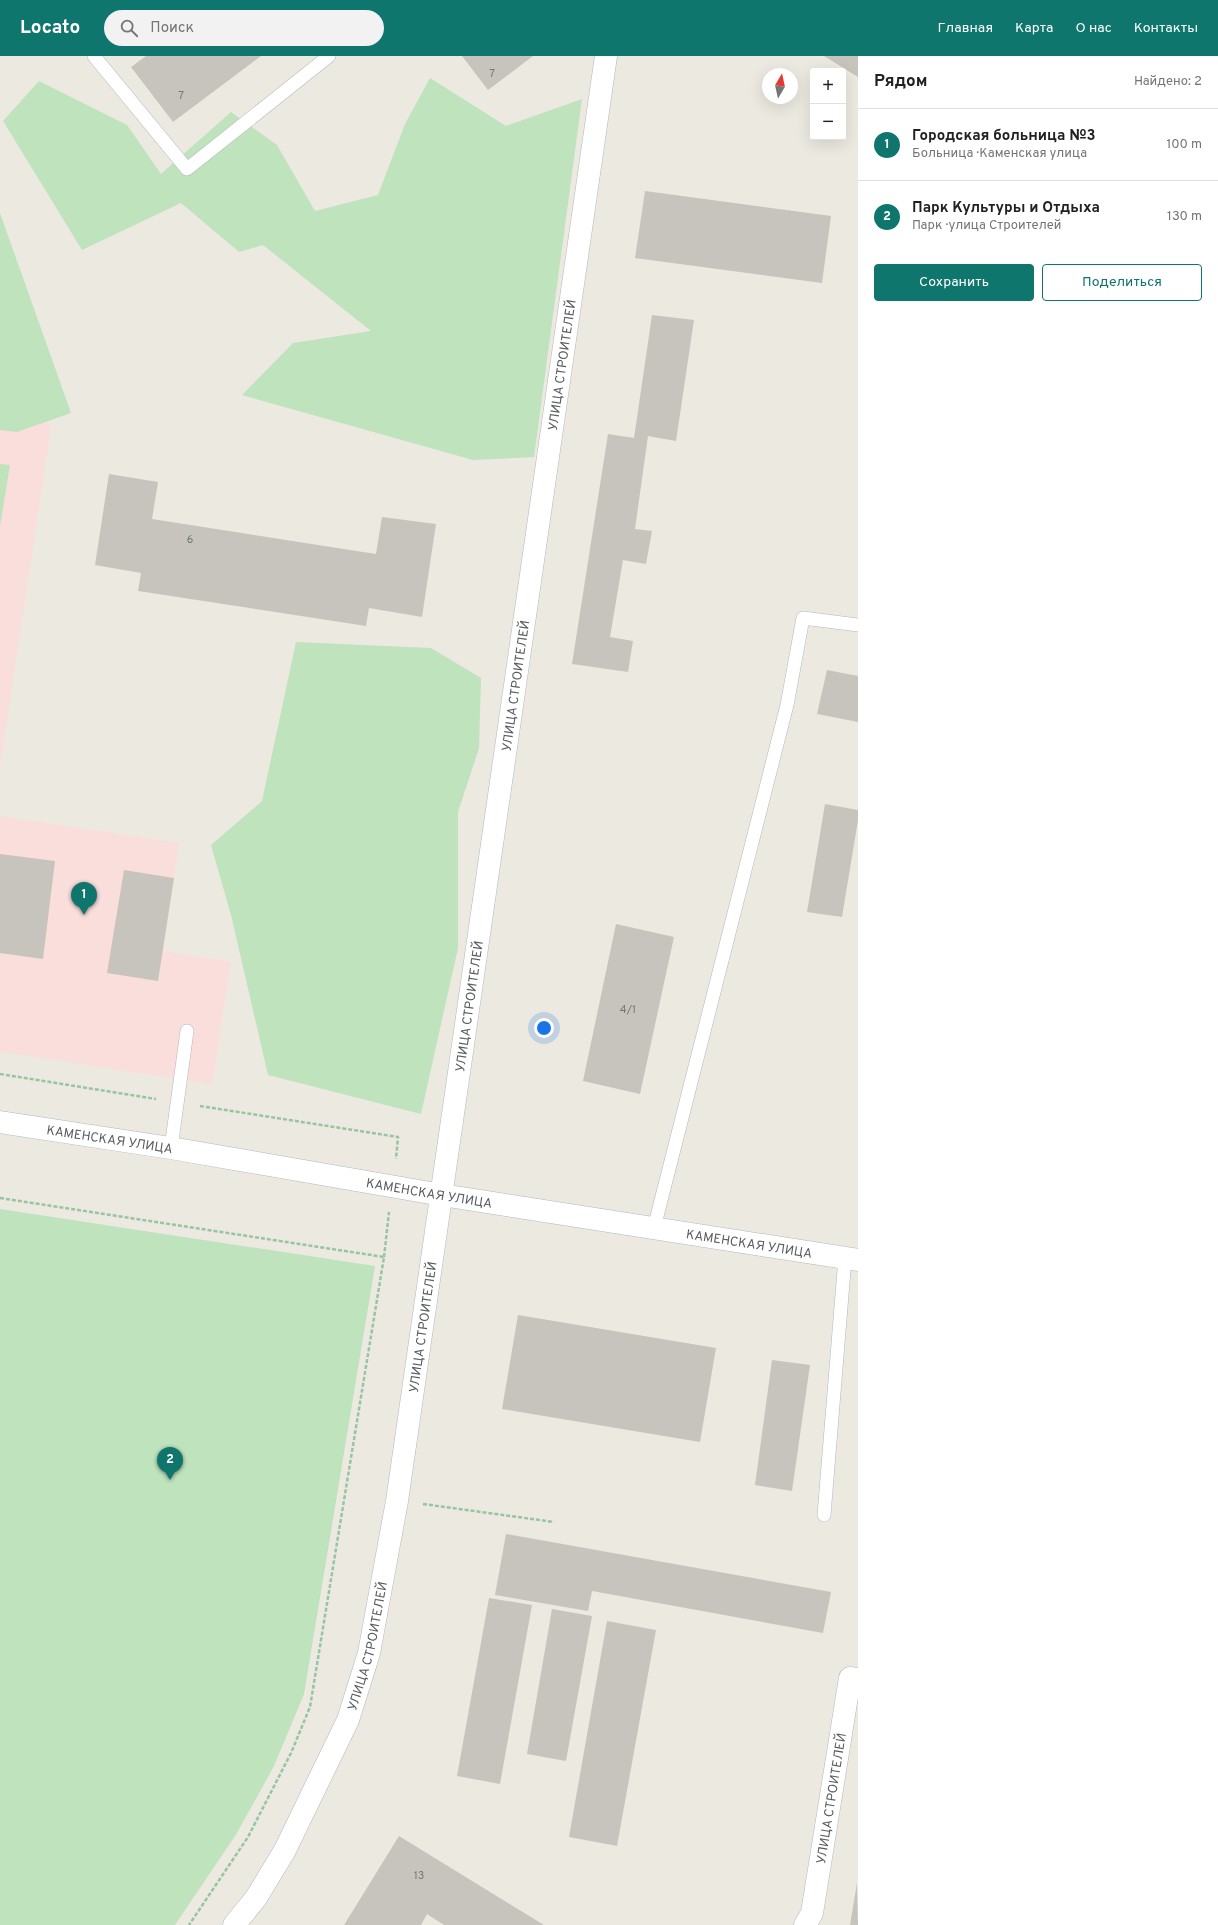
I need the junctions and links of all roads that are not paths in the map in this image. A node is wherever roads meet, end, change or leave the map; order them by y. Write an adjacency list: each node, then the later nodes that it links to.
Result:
1 (94, 56): 2 (lane)
2 (329, 56)
3 (606, 56): 8 (street, УЛИЦА СТРОИТЕЛЕЙ)
4 (858, 625): 9 (lane)
5 (187, 1031): 7 (lane)
6 (0, 1122): 7 (street, КАМЕНСКАЯ УЛИЦА)
7 (171, 1148): 8 (street, КАМЕНСКАЯ УЛИЦА)
8 (442, 1195): 9 (street, КАМЕНСКАЯ УЛИЦА); 13 (street, УЛИЦА СТРОИТЕЛЕЙ)
9 (654, 1228): 10 (street, КАМЕНСКАЯ УЛИЦА)
10 (852, 1259): 11 (lane)
11 (824, 1515)
12 (858, 1679): 14 (street, УЛИЦА СТРОИТЕЛЕЙ)
13 (234, 1925)
14 (805, 1925)

